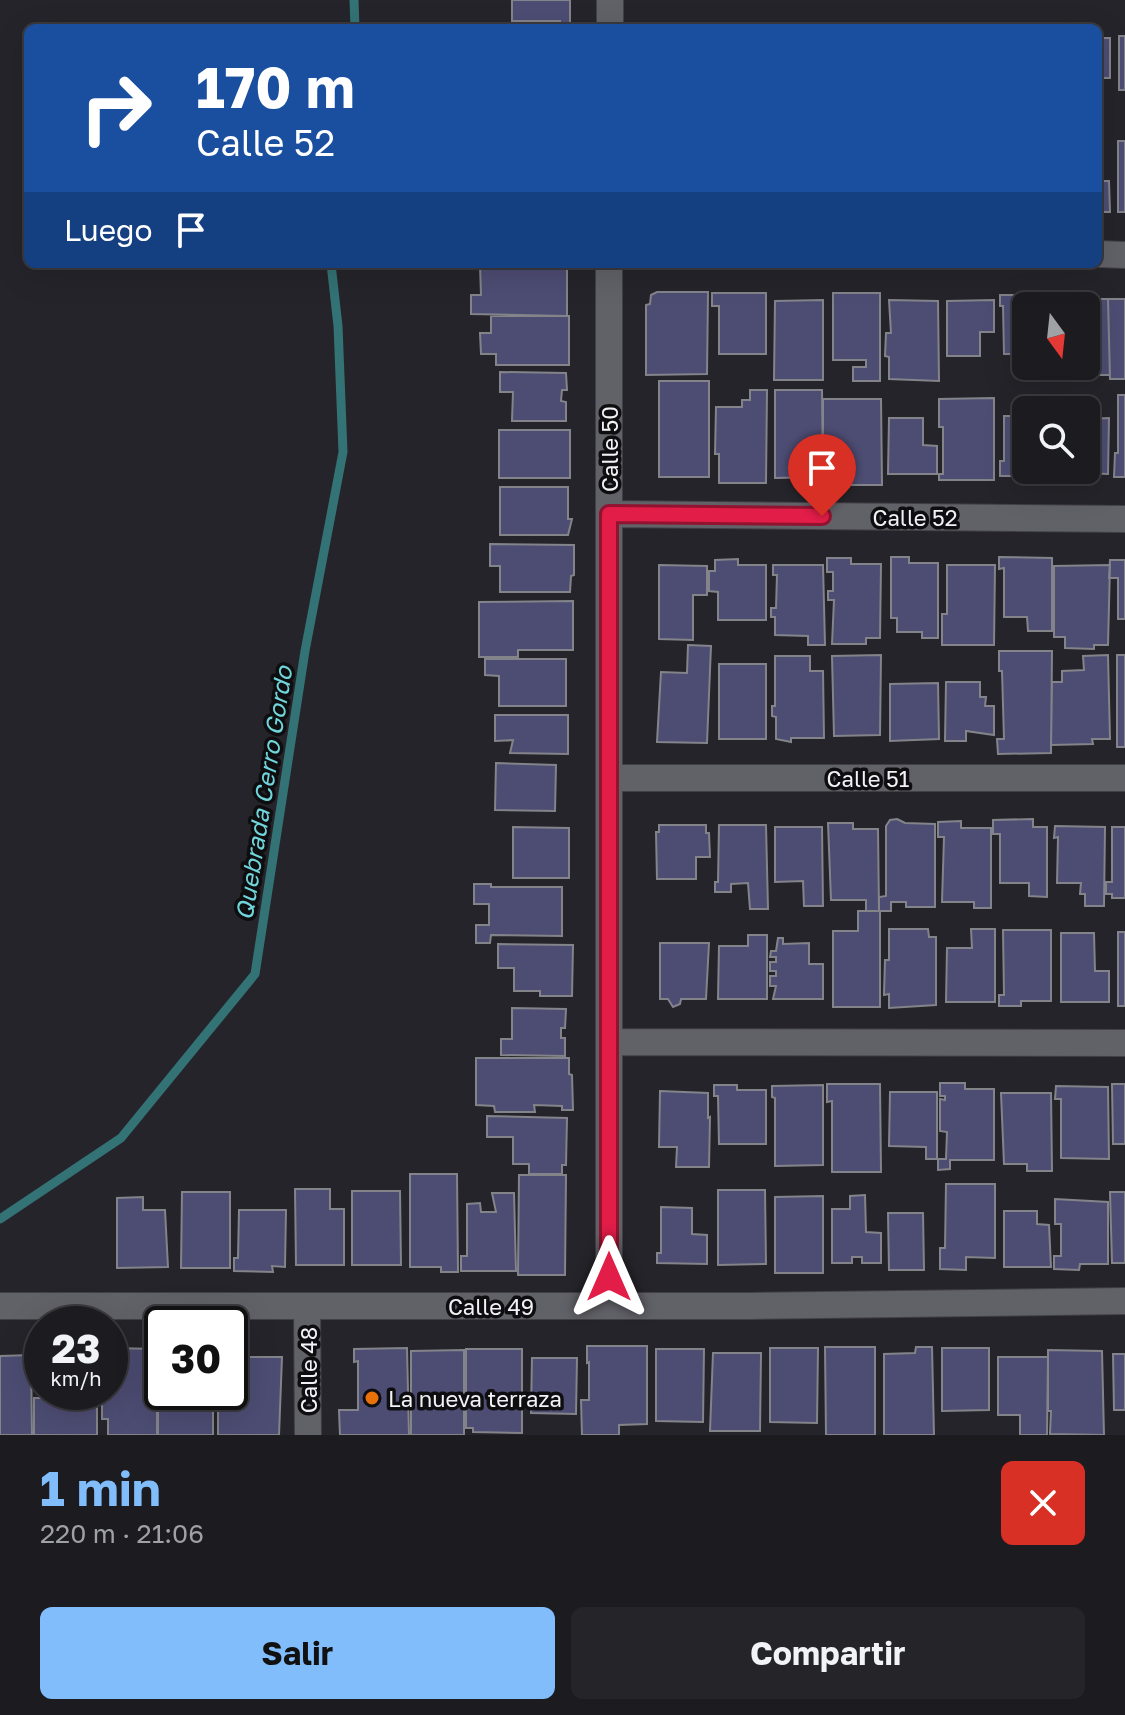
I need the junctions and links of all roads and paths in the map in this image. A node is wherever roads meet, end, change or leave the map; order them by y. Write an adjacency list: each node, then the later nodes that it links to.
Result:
1 (610, 0): 2 (street)
2 (610, 24)
3 (1102, 254): 4 (street)
4 (1125, 255)
5 (609, 268): 6 (street, Calle 50)
6 (609, 514): 7 (street, Calle 52); 8 (street, Calle 50)
7 (1125, 519)
8 (610, 778): 9 (street, Calle 51); 10 (street, Calle 50)
9 (1125, 778)
10 (610, 1042): 11 (street); 15 (street, Calle 50)
11 (1125, 1043)
12 (1125, 1301): 15 (street, Calle 49)
13 (0, 1306): 14 (street, Calle 49)
14 (307, 1306): 15 (street, Calle 49); 16 (street, Calle 48)
15 (609, 1306)
16 (308, 1435)

